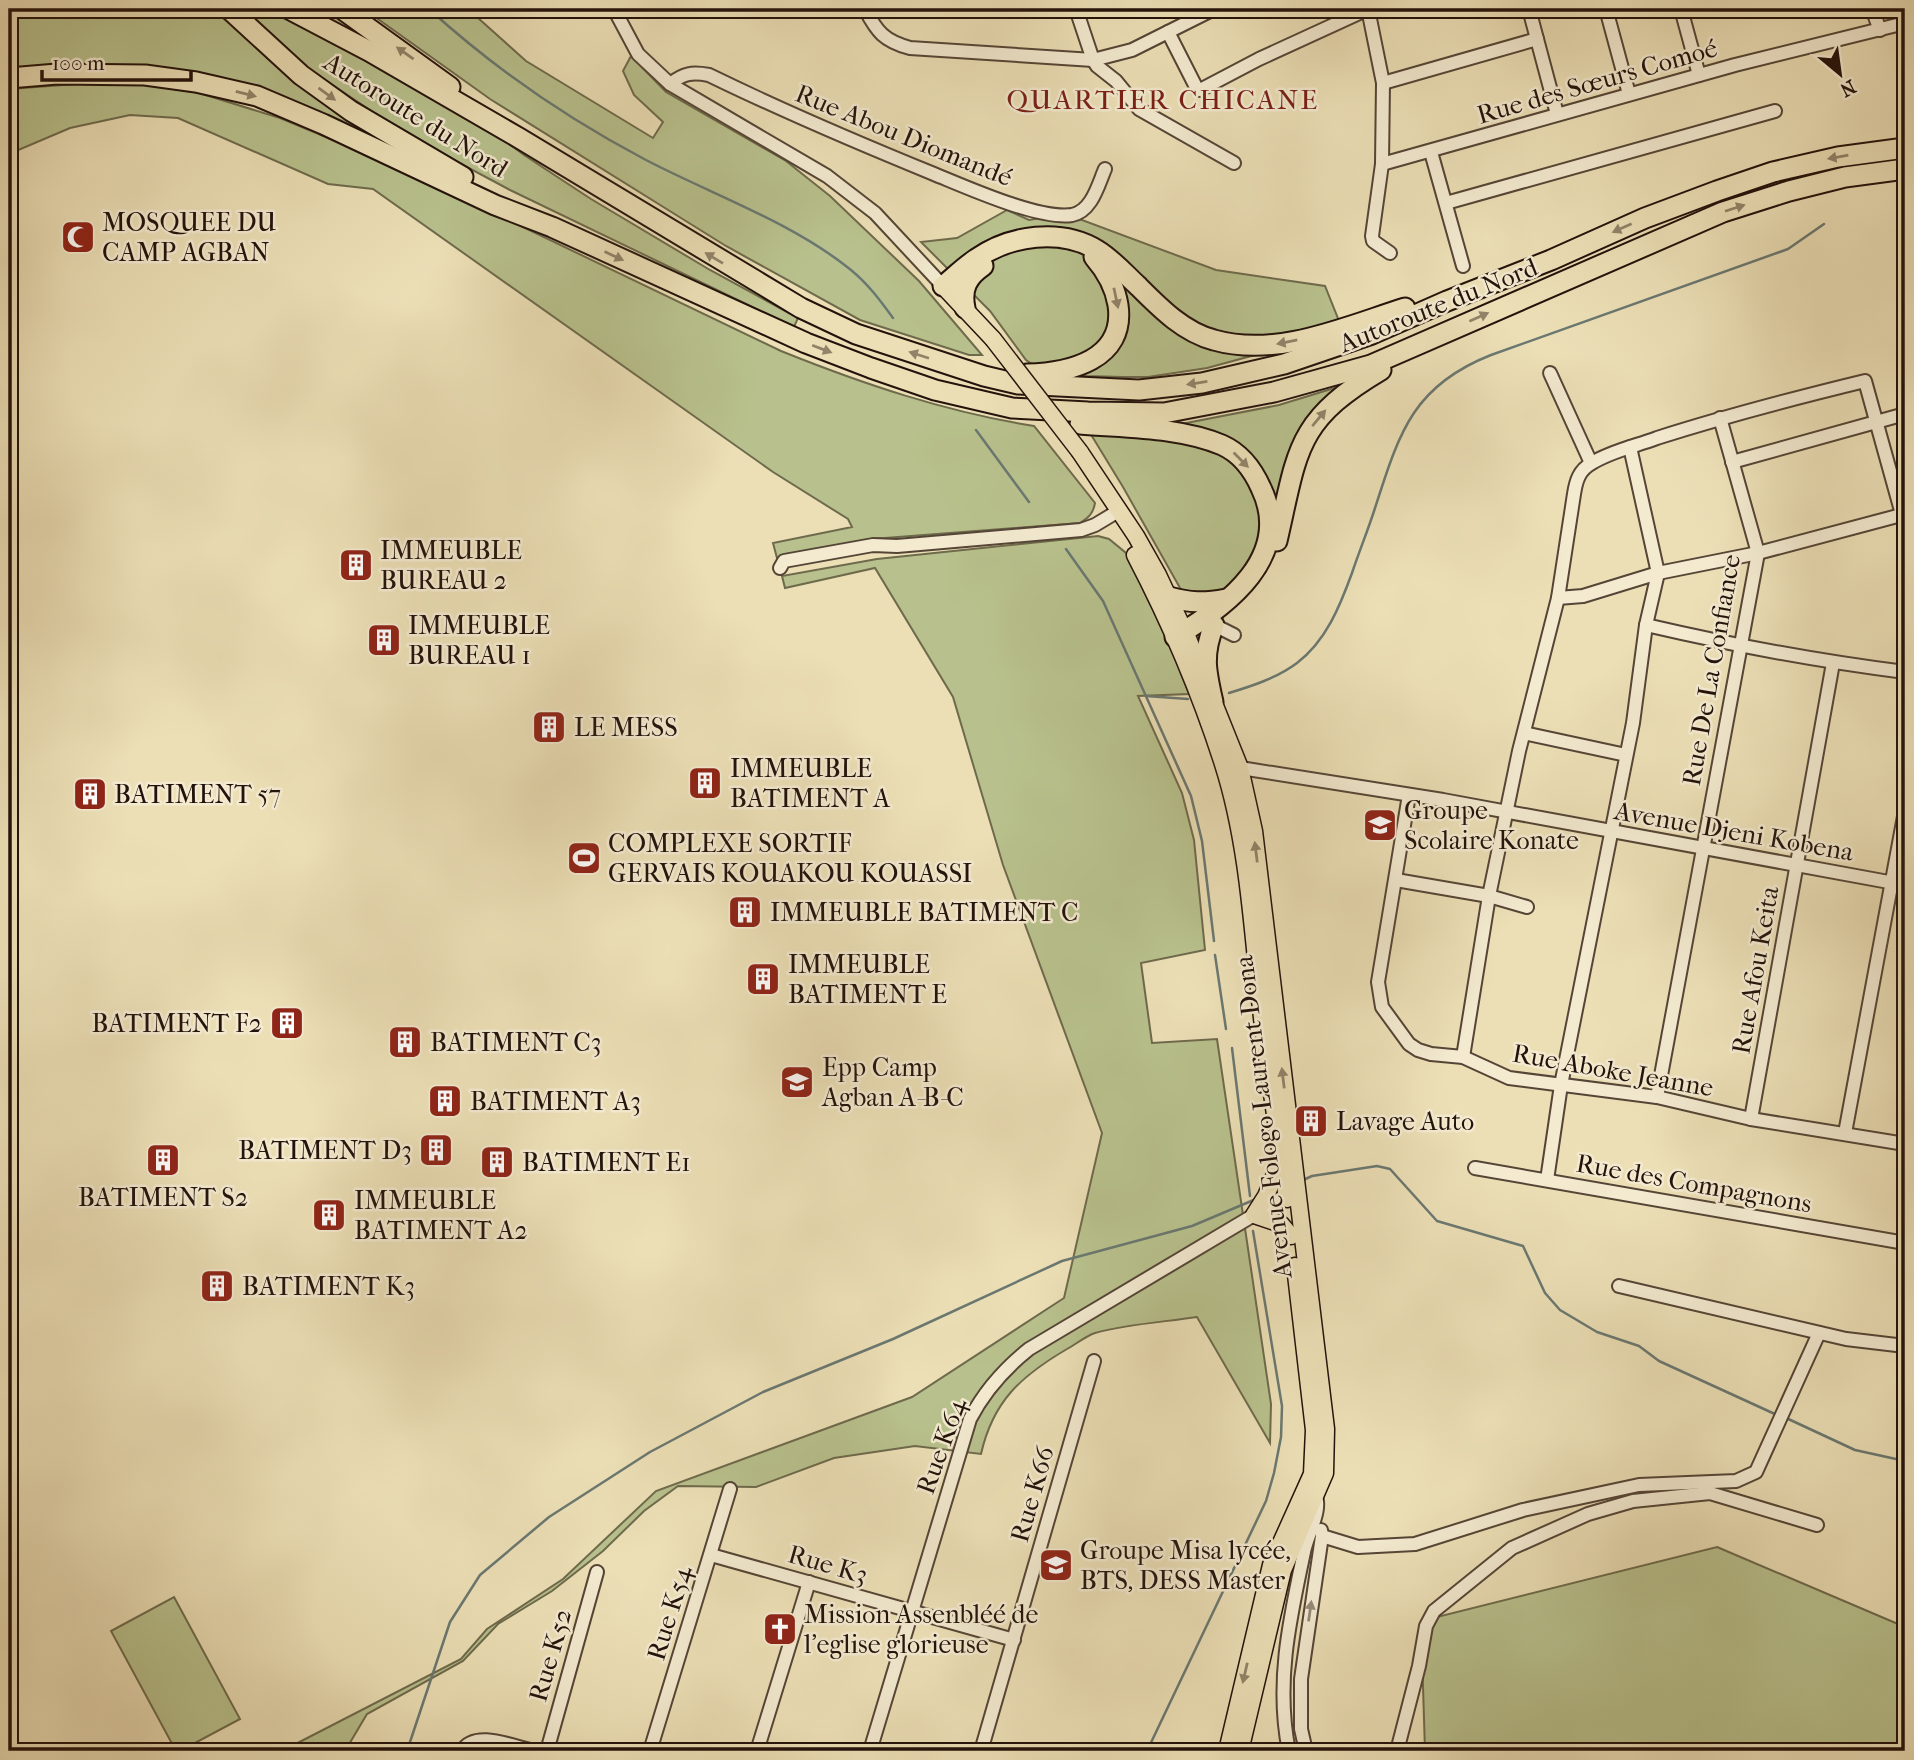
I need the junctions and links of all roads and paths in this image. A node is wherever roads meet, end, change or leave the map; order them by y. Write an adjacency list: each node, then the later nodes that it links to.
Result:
1 (289, 9): 25 (highway)
2 (342, 9): 25 (highway, Autoroute du Nord, one-way to 2)
3 (614, 9): 21 (street, Avenue Fologo Laurent Dona)
4 (865, 9): 17 (street)
5 (1076, 9): 17 (street)
6 (1214, 9): 15 (street)
7 (1368, 9): 15 (street); 20 (street)
8 (1529, 9): 16 (street)
9 (1606, 9): 22 (street)
10 (1681, 9): 18 (street)
11 (1872, 9): 14 (street)
12 (233, 13): 33 (highway, Autoroute du Nord, one-way to 33)
13 (1905, 23): 14 (street, Rue des Sœurs Comoé)
14 (1880, 30): 18 (street, Rue des Sœurs Comoé)
15 (1168, 32): 17 (street)
16 (1537, 39): 20 (street); 24 (street)
17 (1093, 60): 28 (street)
18 (1699, 75): 22 (street, Rue des Sœurs Comoé)
19 (9, 78): 33 (highway, one-way to 33)
20 (1383, 83): 29 (street)
21 (670, 84): 30 (street, Rue Abou Diomandé); 37 (street, Avenue Fologo Laurent Dona)
22 (1629, 94): 24 (street, Rue des Sœurs Comoé)
23 (1775, 111): 32 (street)
24 (1556, 114): 27 (street, Rue des Sœurs Comoé)
25 (519, 138): 41 (highway, Autoroute du Nord, one-way to 25)
26 (1905, 148): 38 (highway, Autoroute du Nord, one-way to 38)
27 (1431, 152): 29 (street, Rue des Sœurs Comoé); 32 (street)
28 (1234, 163)
29 (1382, 164): 34 (street)
30 (1105, 169)
31 (1905, 169): 39 (highway, Autoroute du Nord, one-way to 31)
32 (1446, 203): 35 (street)
33 (552, 227): 42 (highway, Autoroute du Nord, one-way to 42)
34 (1390, 253)
35 (1463, 266)
36 (967, 272): 37 (highway); 37 (highway); 38 (highway, one-way to 36); 41 (highway, one-way to 41)
37 (948, 291): 49 (main road, Avenue Fologo Laurent Dona, bridge)
38 (1447, 301): 41 (highway, Autoroute du Nord, one-way to 41)
39 (1417, 345): 42 (highway, Autoroute du Nord); 57 (highway, one-way to 39)
40 (1550, 373): 48 (street)
41 (984, 376)
42 (1012, 408): 56 (highway, one-way to 56)
43 (1905, 414): 45 (street)
44 (1720, 418): 45 (street); 46 (street); 47 (street, Rue De La Confiance)
45 (1877, 422): 47 (street); 50 (street)
46 (1630, 447): 48 (street); 53 (street)
47 (1732, 462): 52 (street, Rue De La Confiance)
48 (1591, 463): 55 (street)
49 (1116, 512): 51 (street); 54 (main road, Avenue Fologo Laurent Dona); 60 (main road, Avenue Fologo Laurent Dona)
50 (1904, 518): 52 (street)
51 (897, 545): 51 (street)
52 (1758, 553): 53 (street); 61 (street, Rue De La Confiance)
53 (1658, 573): 55 (street); 58 (street)
54 (1169, 597): 56 (highway); 60 (main road, Avenue Fologo Laurent Dona)
55 (1559, 598): 65 (street)
56 (1227, 599): 60 (highway)
57 (1214, 625): 59 (street); 60 (highway); 64 (highway)
58 (1646, 625): 61 (street); 66 (street)
59 (1234, 635)
60 (1182, 639): 64 (main road, Avenue Fologo Laurent Dona); 67 (main road, Avenue Fologo Laurent Dona)
61 (1740, 646): 62 (street); 72 (street, Rue De La Confiance)
62 (1833, 663): 63 (street); 73 (street, Rue Afou Keita)
63 (1905, 672)
64 (1213, 702): 67 (main road, Avenue Fologo Laurent Dona)
65 (1524, 733): 66 (street); 70 (street)
66 (1626, 755): 71 (street)
67 (1231, 766): 68 (street, Avenue Djeni Kobena); 84 (main road, Avenue Fologo Laurent Dona); 87 (main road, Avenue Fologo Laurent Dona, one-way to 67)
68 (1409, 795): 70 (street, Avenue Djeni Kobena); 74 (street, Rue Aboke Jeanne)
69 (1905, 811): 75 (street)
70 (1506, 812): 71 (street, Avenue Djeni Kobena); 76 (street)
71 (1610, 831): 72 (street, Avenue Djeni Kobena); 79 (street)
72 (1703, 848): 73 (street, Avenue Djeni Kobena); 80 (street, Rue De La Confiance)
73 (1797, 864): 75 (street, Avenue Djeni Kobena); 81 (street, Rue Afou Keita)
74 (1396, 880): 76 (street); 78 (street, Rue Aboke Jeanne)
75 (1899, 884): 82 (street)
76 (1489, 896): 77 (street); 78 (street)
77 (1527, 907)
78 (1463, 1057): 79 (street, Rue Aboke Jeanne)
79 (1561, 1085): 80 (street, Rue Aboke Jeanne); 86 (street)
80 (1657, 1097): 81 (street, Rue Aboke Jeanne)
81 (1751, 1119): 82 (street, Rue Aboke Jeanne)
82 (1845, 1133): 83 (street, Rue Aboke Jeanne)
83 (1905, 1144)
84 (1281, 1160): 87 (main road, Avenue Fologo Laurent Dona); 88 (main road)
85 (1475, 1168): 86 (street, Rue des Compagnons)
86 (1547, 1180): 90 (street, Rue des Compagnons)
87 (1292, 1195): 88 (street, Rue K64); 89 (main road, Avenue Fologo Laurent Dona); 96 (main road, Avenue Fologo Laurent Dona)
88 (1254, 1215): 89 (main road); 103 (street, Rue K64)
89 (1291, 1236): 96 (main road, Avenue Fologo Laurent Dona)
90 (1905, 1243)
91 (1619, 1286): 92 (street)
92 (1819, 1333): 93 (street); 99 (street)
93 (1905, 1346)
94 (1094, 1361): 104 (street, Rue K66)
95 (730, 1489): 100 (street, Rue K54)
96 (1311, 1494): 97 (street); 112 (main road, Avenue Fologo Laurent Dona, one-way to 112); 113 (main road, Avenue Fologo Laurent Dona)
97 (1316, 1516): 99 (street); 114 (street)
98 (1817, 1525): 116 (street)
99 (1322, 1536): 115 (street, one-way to 99)
100 (711, 1555): 102 (street, Rue K3); 108 (street, Rue K54)
101 (597, 1572): 107 (street, Rue K52)
102 (809, 1582): 103 (street, Rue K3); 109 (street)
103 (912, 1611): 104 (street, Rue K3); 110 (street, Rue K64)
104 (1014, 1640): 111 (street, Rue K66)
105 (462, 1751): 106 (street)
106 (534, 1751)
107 (547, 1751)
108 (650, 1751)
109 (757, 1751)
110 (870, 1751)
111 (981, 1751)
112 (1227, 1751)
113 (1240, 1751)
114 (1289, 1751)
115 (1306, 1751)
116 (1397, 1751)

